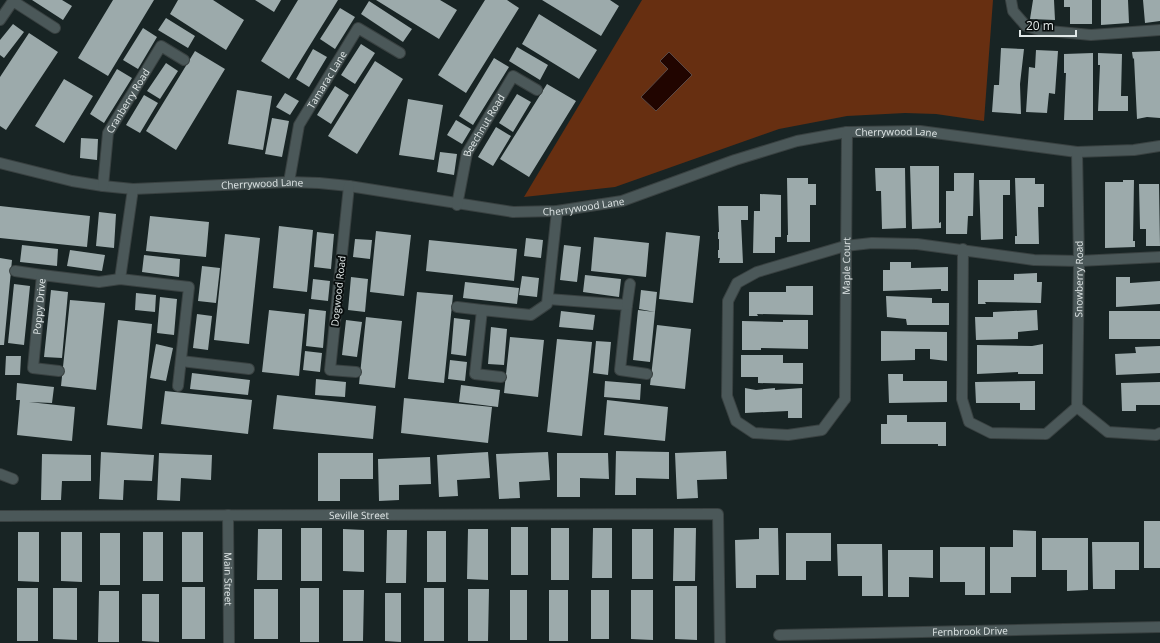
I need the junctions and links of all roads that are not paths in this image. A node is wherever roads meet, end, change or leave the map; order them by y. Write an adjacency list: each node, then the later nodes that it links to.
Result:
1 (1011, 0): 4 (street)
2 (0, 20): 3 (street)
3 (55, 28)
4 (1160, 30)
5 (400, 53): 12 (street, Tamarac Lane)
6 (184, 60): 13 (street, Cranberry Road)
7 (536, 90): 16 (street, Beechnut Road)
8 (847, 132): 10 (street, Cherrywood Lane); 17 (street, Cherrywood Lane); 18 (street, Maple Court)
9 (1160, 146): 10 (street, Cherrywood Lane)
10 (1077, 152): 21 (street, Snowberry Road)
11 (0, 163): 13 (street, Cherrywood Lane)
12 (289, 182): 14 (street, Cherrywood Lane); 15 (street, Cherrywood Lane)
13 (103, 186): 15 (street, Cherrywood Lane)
14 (349, 186): 16 (street, Cherrywood Lane); 33 (street, Dogwood Road)
15 (133, 188): 24 (street)
16 (457, 205): 17 (street, Cherrywood Lane)
17 (557, 211): 26 (street)
18 (845, 246): 18 (street, Maple Court); 19 (street)
19 (963, 249): 21 (street); 37 (street)
20 (1160, 257): 21 (street)
21 (1079, 261): 37 (street, Snowberry Road)
22 (15, 271): 23 (street)
23 (42, 275): 24 (street, Poppy Drive); 32 (street, Poppy Drive)
24 (120, 279): 30 (street, Poppy Drive)
25 (630, 284): 27 (street)
26 (548, 298): 27 (street); 29 (street)
27 (627, 305): 34 (street)
28 (457, 307): 29 (street)
29 (482, 310): 35 (street)
30 (180, 361): 31 (street); 36 (street)
31 (249, 369)
32 (59, 371)
33 (356, 372)
34 (647, 374)
35 (501, 378)
36 (178, 386)
37 (1077, 407): 38 (street)
38 (1160, 433)
39 (0, 474): 40 (street)
40 (13, 479)
41 (228, 515): 42 (street, Seville Street); 45 (street, Main Street); 46 (street, Seville Street)
42 (0, 516)
43 (1160, 627): 44 (street, Fernbrook Drive)
44 (779, 635)
45 (229, 643)
46 (720, 643)

